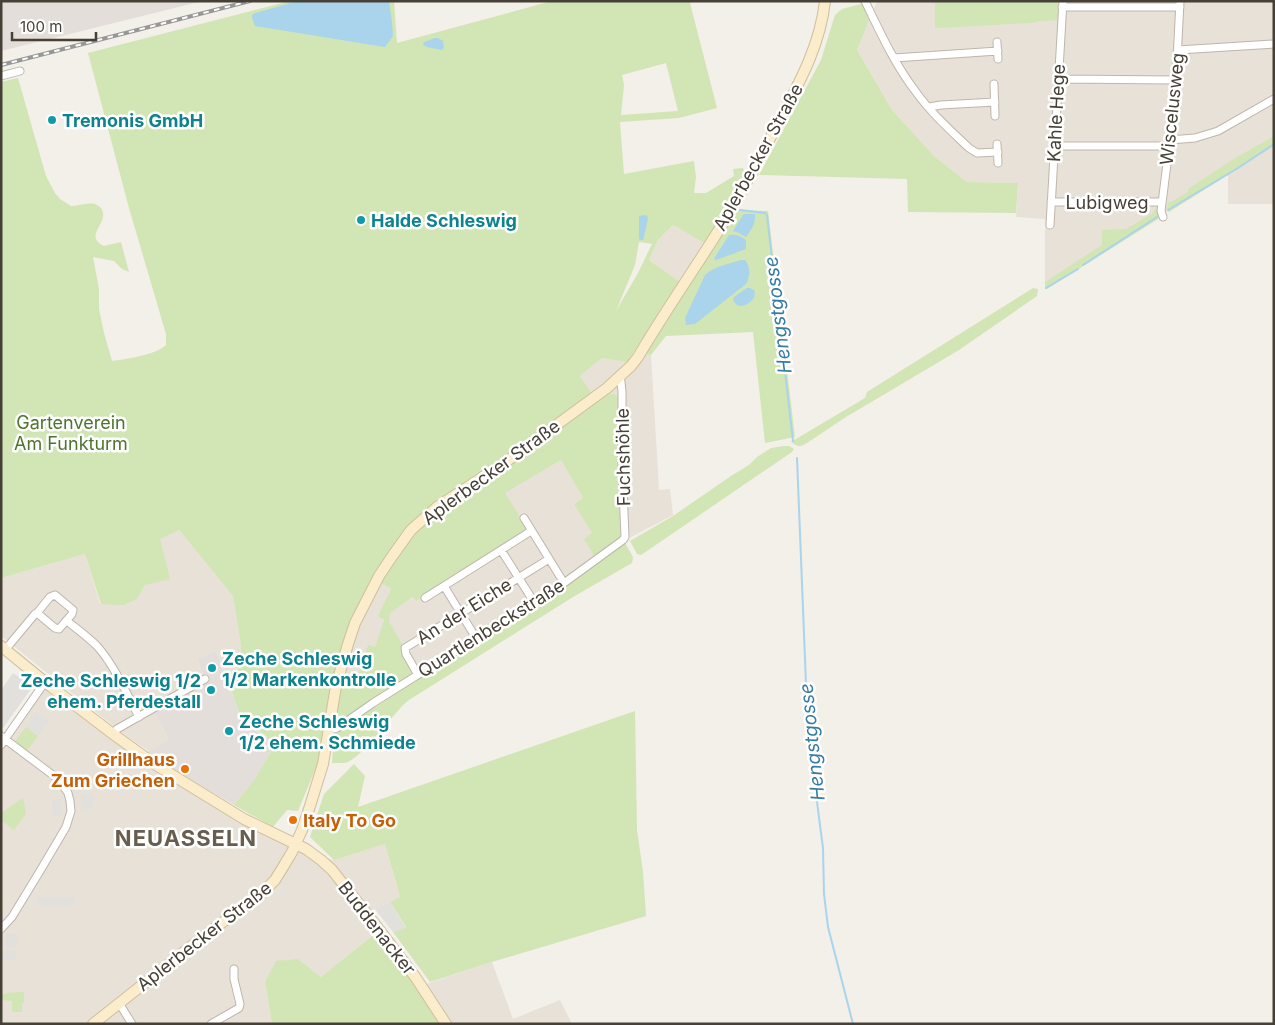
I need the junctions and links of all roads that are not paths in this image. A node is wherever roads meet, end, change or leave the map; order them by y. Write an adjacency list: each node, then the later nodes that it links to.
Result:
1 (825, 1): 27 (main road, Aplerbecker Straße)
2 (865, 1): 8 (street)
3 (1062, 4): 4 (street); 11 (street, Kahle Hege)
4 (1180, 4): 7 (street, Wiscelusweg)
5 (997, 42): 8 (street)
6 (1274, 44): 7 (street)
7 (1178, 50): 12 (street, Wiscelusweg)
8 (894, 58): 16 (street)
9 (20, 71): 10 (street)
10 (1, 76)
11 (1058, 79): 12 (street); 20 (street, Kahle Hege)
12 (1176, 80): 18 (street, Wiscelusweg)
13 (994, 84): 15 (street)
14 (1274, 99): 18 (street)
15 (995, 102): 16 (street); 17 (street)
16 (929, 107): 21 (street)
17 (995, 116)
18 (1170, 143): 20 (street); 24 (street, Wiscelusweg)
19 (997, 144): 21 (street)
20 (1054, 146): 23 (street, Kahle Hege)
21 (998, 152): 22 (street)
22 (998, 162)
23 (1052, 202): 24 (street, Lubigweg); 26 (street, Kahle Hege)
24 (1162, 202): 25 (street, Wiscelusweg)
25 (1164, 217)
26 (1050, 225)
27 (619, 378): 30 (street, Fuchshöhle); 47 (main road, Aplerbecker Straße)
28 (524, 518): 29 (street)
29 (531, 531): 31 (street); 32 (street)
30 (625, 536): 34 (street, Quartlenbeckstraße)
31 (501, 550): 33 (street); 35 (street)
32 (549, 559): 33 (street, An der Eiche); 34 (street)
33 (518, 577): 37 (street); 39 (street, An der Eiche)
34 (564, 583): 37 (street, Quartlenbeckstraße)
35 (444, 586): 36 (street); 39 (street)
36 (425, 598)
37 (534, 602): 41 (street, Quartlenbeckstraße)
38 (37, 613): 40 (street); 40 (street); 42 (street)
39 (461, 613): 41 (street); 43 (street, An der Eiche)
40 (67, 621): 46 (street)
41 (476, 638): 43 (street, Quartlenbeckstraße)
42 (3, 648): 45 (main road, Buddenacker)
43 (418, 675): 47 (street, Quartlenbeckstraße)
44 (205, 679): 46 (street)
45 (45, 682): 48 (main road, Buddenacker); 49 (street)
46 (140, 716): 48 (street)
47 (329, 729): 50 (main road, Aplerbecker Straße)
48 (113, 734): 50 (main road, Buddenacker)
49 (3, 740): 51 (street)
50 (296, 844): 53 (main road, Aplerbecker Straße); 57 (main road, Buddenacker)
51 (1, 930)
52 (234, 968): 56 (street)
53 (119, 1003): 54 (main road, Aplerbecker Straße); 55 (street)
54 (93, 1024)
55 (132, 1024)
56 (211, 1024)
57 (446, 1024)

